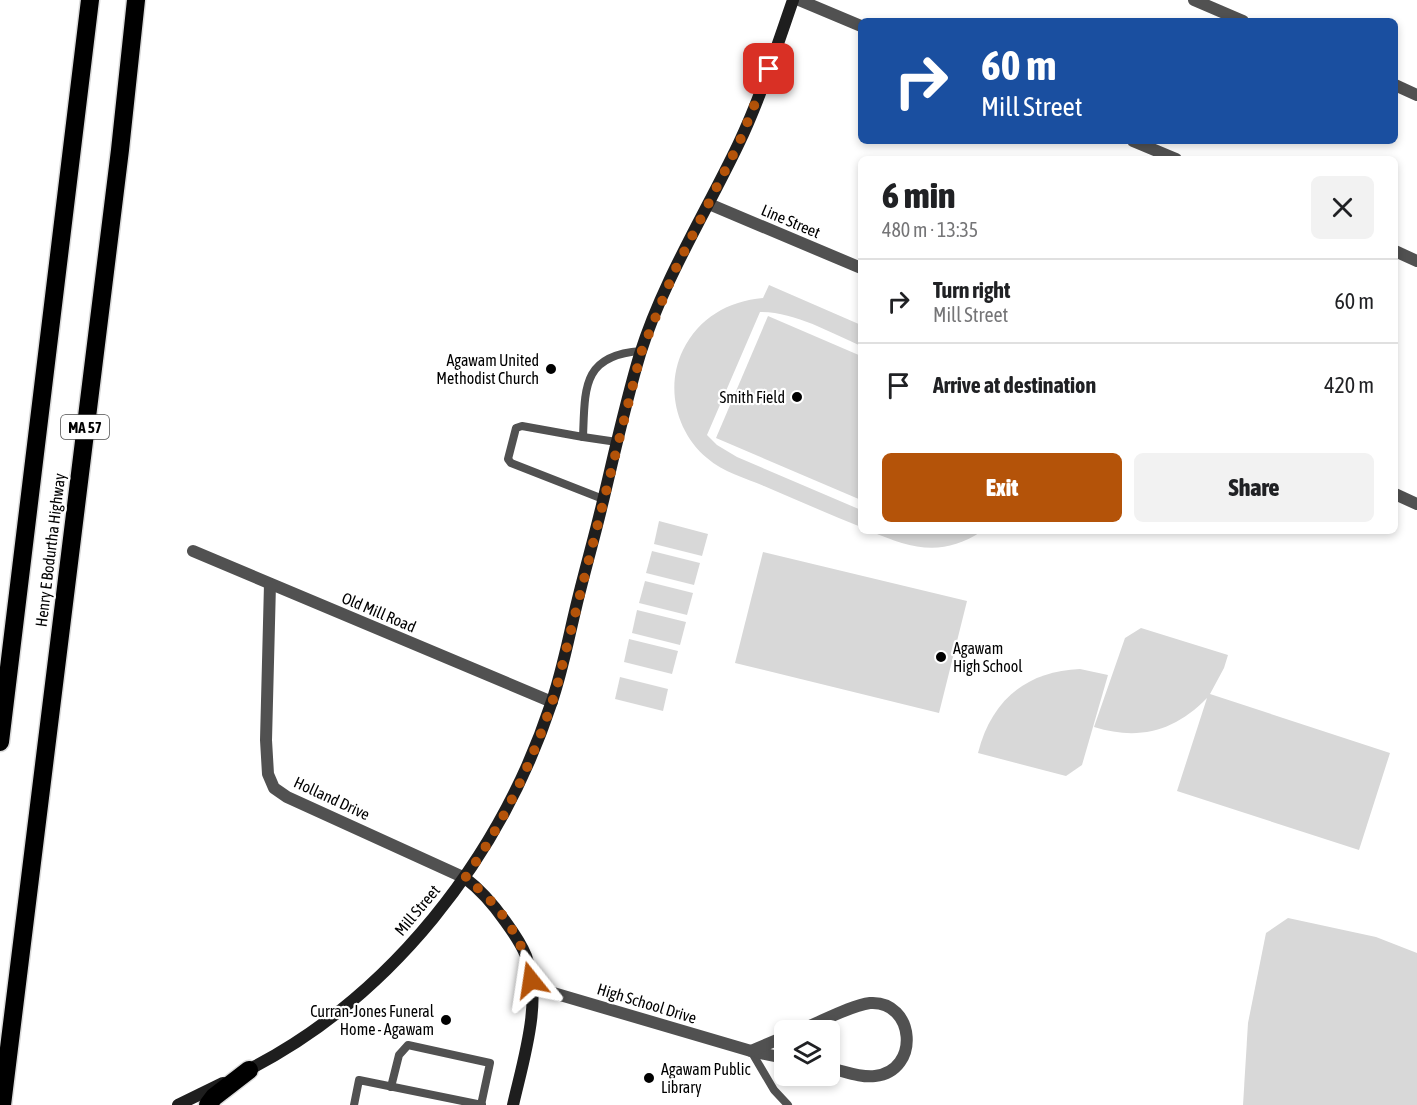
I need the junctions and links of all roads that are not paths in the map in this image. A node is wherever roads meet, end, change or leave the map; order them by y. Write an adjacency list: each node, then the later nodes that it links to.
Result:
1 (90, 0): 25 (highway, Henry E Bodurtha Highway / MA 57)
2 (136, 0): 35 (highway, Henry E Bodurtha Highway / MA 57)
3 (794, 0): 12 (street, Mill Street)
4 (799, 0): 7 (street)
5 (1194, 0): 6 (street)
6 (1236, 18)
7 (858, 25)
8 (1398, 86): 9 (street)
9 (1417, 95)
10 (1140, 144): 11 (street)
11 (1169, 156)
12 (709, 204): 15 (street, Line Street); 16 (street, Mill Street)
13 (1398, 252): 14 (street)
14 (1417, 261)
15 (858, 267)
16 (642, 351): 17 (lane); 18 (street, Mill Street)
17 (583, 437): 18 (lane); 20 (lane)
18 (617, 442): 20 (street, Mill Street)
19 (1398, 496): 21 (street)
20 (603, 499): 24 (street, Mill Street)
21 (1417, 504)
22 (193, 551): 23 (street, Old Mill Road)
23 (270, 584): 24 (street, Old Mill Road); 26 (street, Holland Drive)
24 (552, 702): 26 (street, Mill Street)
25 (0, 742)
26 (465, 878): 27 (street); 32 (street, Mill Street)
27 (533, 987): 30 (street, High School Drive); 40 (street)
28 (824, 1020): 33 (street)
29 (774, 1041): 30 (street)
30 (751, 1051): 31 (street, High School Drive); 41 (lane)
31 (774, 1057)
32 (249, 1070): 36 (street, Mill Street); 37 (highway)
33 (840, 1070)
34 (391, 1087): 38 (lane); 39 (lane); 39 (lane)
35 (2, 1105)
36 (178, 1105)
37 (208, 1105)
38 (354, 1105)
39 (482, 1105)
40 (513, 1105)
41 (788, 1105)

